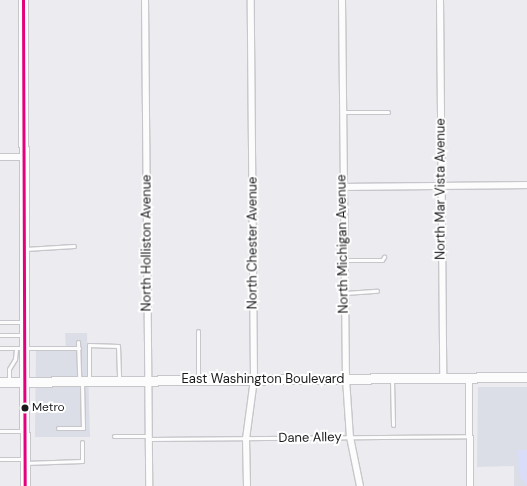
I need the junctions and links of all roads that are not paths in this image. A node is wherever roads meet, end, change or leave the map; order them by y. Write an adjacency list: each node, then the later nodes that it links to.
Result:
1 (23, 0): 8 (main road)
2 (145, 0): 35 (street, North Holliston Avenue)
3 (252, 0): 32 (street, North Chester Avenue)
4 (342, 0): 6 (street, North Michigan Avenue)
5 (440, 0): 11 (street, North Mar Vista Avenue)
6 (342, 112): 7 (lane); 12 (street, North Michigan Avenue)
7 (388, 112)
8 (25, 157): 9 (street); 14 (main road)
9 (0, 158)
10 (527, 185): 11 (street)
11 (441, 186): 12 (street); 30 (street, North Mar Vista Avenue)
12 (343, 187): 16 (street, North Michigan Avenue)
13 (74, 246): 14 (lane)
14 (24, 249): 20 (main road)
15 (384, 257): 16 (lane)
16 (343, 260): 18 (street, North Michigan Avenue)
17 (378, 291): 18 (lane)
18 (344, 293): 33 (street, North Michigan Avenue)
19 (0, 322): 20 (lane)
20 (24, 322): 23 (main road)
21 (198, 330): 36 (lane)
22 (0, 335): 23 (lane)
23 (24, 335): 27 (main road)
24 (78, 342): 26 (lane)
25 (0, 348): 27 (lane)
26 (79, 348): 27 (lane); 37 (lane)
27 (20, 350): 38 (lane); 39 (main road)
28 (527, 377): 31 (main road, East Washington Boulevard)
29 (392, 378): 30 (main road, East Washington Boulevard); 33 (main road, East Washington Boulevard); 40 (lane)
30 (443, 378): 31 (main road, East Washington Boulevard)
31 (469, 378): 45 (street)
32 (254, 379): 33 (main road, East Washington Boulevard); 36 (main road, East Washington Boulevard); 48 (street, North Chester Avenue)
33 (346, 379): 46 (street, North Michigan Avenue)
34 (119, 380): 35 (main road, East Washington Boulevard); 37 (main road, East Washington Boulevard); 37 (lane)
35 (148, 380): 36 (main road, East Washington Boulevard); 47 (street, North Holliston Avenue)
36 (198, 380)
37 (84, 381): 39 (main road, East Washington Boulevard); 41 (lane)
38 (5, 382): 39 (main road, East Washington Boulevard)
39 (24, 382): 43 (main road)
40 (393, 425)
41 (58, 428)
42 (0, 431): 43 (lane)
43 (24, 431): 51 (main road)
44 (114, 436): 47 (lane, Dane Alley)
45 (470, 436): 46 (lane, Dane Alley); 56 (street)
46 (350, 437): 48 (lane, Dane Alley); 55 (street, North Michigan Avenue)
47 (149, 438): 48 (lane, Dane Alley); 53 (street, North Holliston Avenue)
48 (246, 440): 54 (street, North Chester Avenue)
49 (82, 442): 51 (lane)
50 (0, 460): 51 (lane)
51 (24, 461): 52 (main road)
52 (25, 486)
53 (149, 486)
54 (246, 486)
55 (360, 486)
56 (470, 486)

